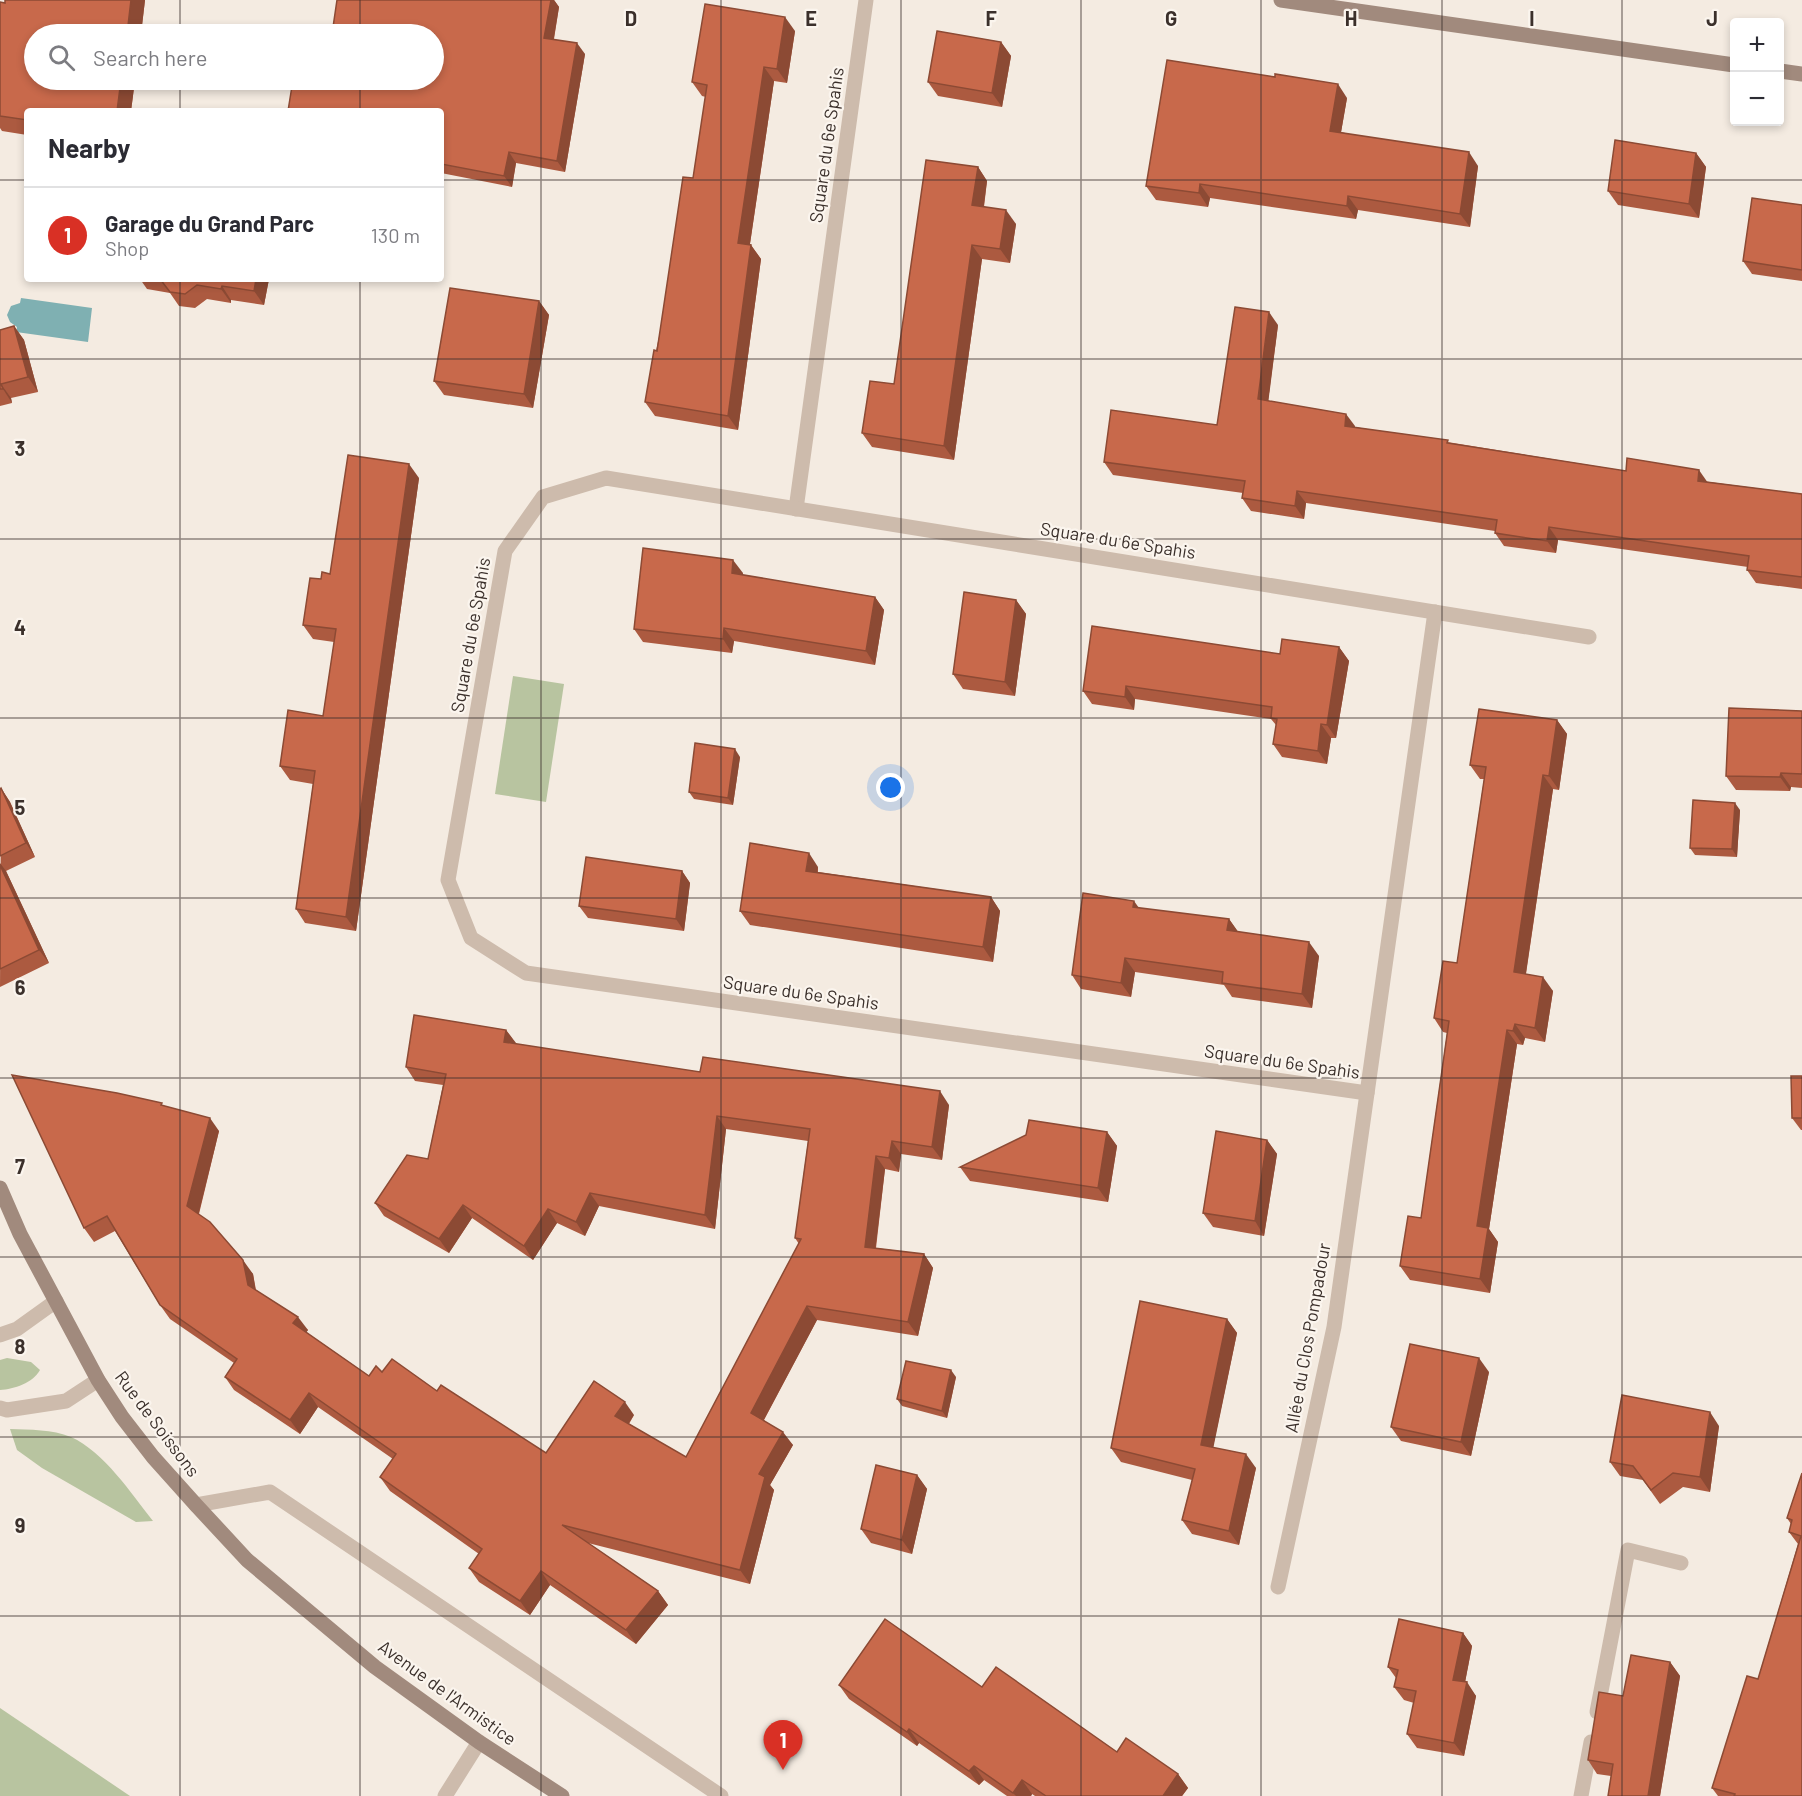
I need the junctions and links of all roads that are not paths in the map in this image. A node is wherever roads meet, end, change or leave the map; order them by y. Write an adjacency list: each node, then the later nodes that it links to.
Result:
1 (866, 0): 6 (street, Square du 6e Spahis)
2 (1281, 0): 3 (main road)
3 (1730, 64)
4 (1784, 72): 5 (main road)
5 (1802, 74)
6 (796, 509): 7 (street, Square du 6e Spahis); 9 (street, Square du 6e Spahis)
7 (1435, 612): 8 (street, Square du 6e Spahis); 9 (street, Square du 6e Spahis)
8 (1589, 637)
9 (1366, 1093): 17 (street, Allée du Clos Pompadour)
10 (0, 1188): 11 (main road, Rue de Soissons)
11 (56, 1301): 12 (street); 13 (main road, Rue de Soissons)
12 (0, 1335)
13 (98, 1380): 14 (street); 15 (main road, Rue de Soissons)
14 (0, 1408)
15 (196, 1505): 18 (main road, Rue de Soissons); 22 (street)
16 (1681, 1563): 23 (street)
17 (1278, 1587)
18 (313, 1616): 19 (main road, Avenue de l'Armistice)
19 (478, 1742): 20 (street); 21 (main road, Avenue de l'Armistice)
20 (445, 1796)
21 (562, 1796)
22 (721, 1796)
23 (1581, 1796)

